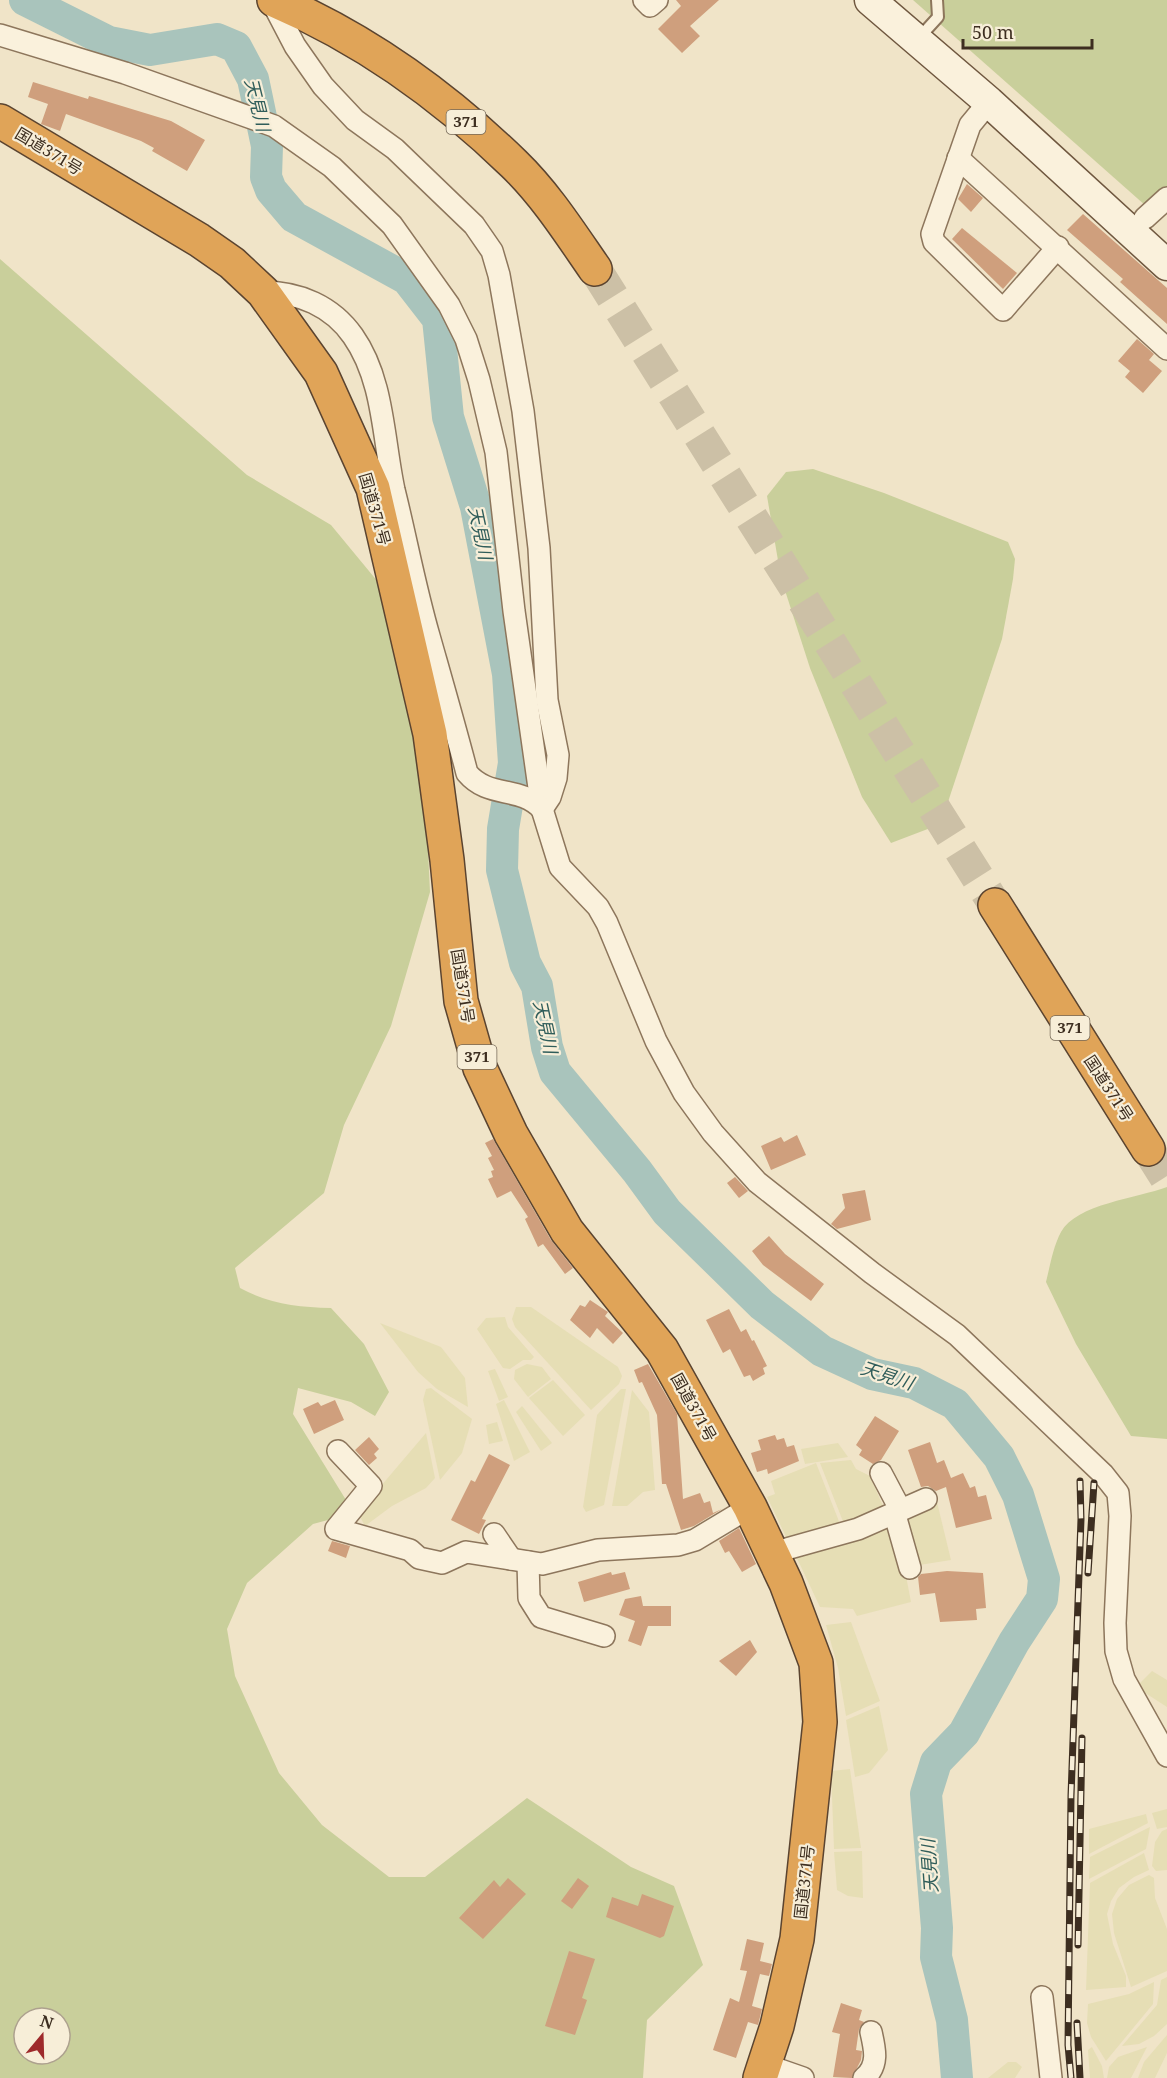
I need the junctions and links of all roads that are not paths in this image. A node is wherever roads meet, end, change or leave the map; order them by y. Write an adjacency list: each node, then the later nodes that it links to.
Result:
1 (644, 0): 2 (street)
2 (657, 0)
3 (870, 0): 7 (street)
4 (937, 0): 7 (lane)
5 (283, 4): 15 (highway, 371); 18 (street)
6 (0, 34): 18 (street)
7 (918, 39): 8 (street)
8 (989, 102): 10 (street); 14 (street)
9 (0, 121): 16 (highway, 国道371号 / 371)
10 (958, 158): 13 (street); 13 (street)
11 (1167, 198): 12 (street)
12 (1144, 218)
13 (1058, 247): 17 (street)
14 (1167, 265)
15 (595, 269)
16 (263, 292): 18 (street); 24 (highway, 国道371号 / 371)
17 (1167, 349)
18 (537, 804): 31 (street)
19 (995, 905): 20 (highway, 国道371号 / 371)
20 (1148, 1149)
21 (338, 1450): 28 (street)
22 (881, 1473): 25 (street)
23 (926, 1499): 25 (street)
24 (750, 1507): 27 (highway, 国道371号 / 371); 28 (street)
25 (897, 1512): 27 (street); 29 (street)
26 (494, 1534): 28 (street)
27 (772, 1553): 34 (highway, 国道371号 / 371)
28 (519, 1561): 30 (street)
29 (909, 1568)
30 (604, 1636)
31 (1167, 1756)
32 (1042, 1997): 37 (street)
33 (871, 2032): 36 (street)
34 (762, 2073): 35 (street)
35 (803, 2078)
36 (864, 2078)
37 (1051, 2078)

